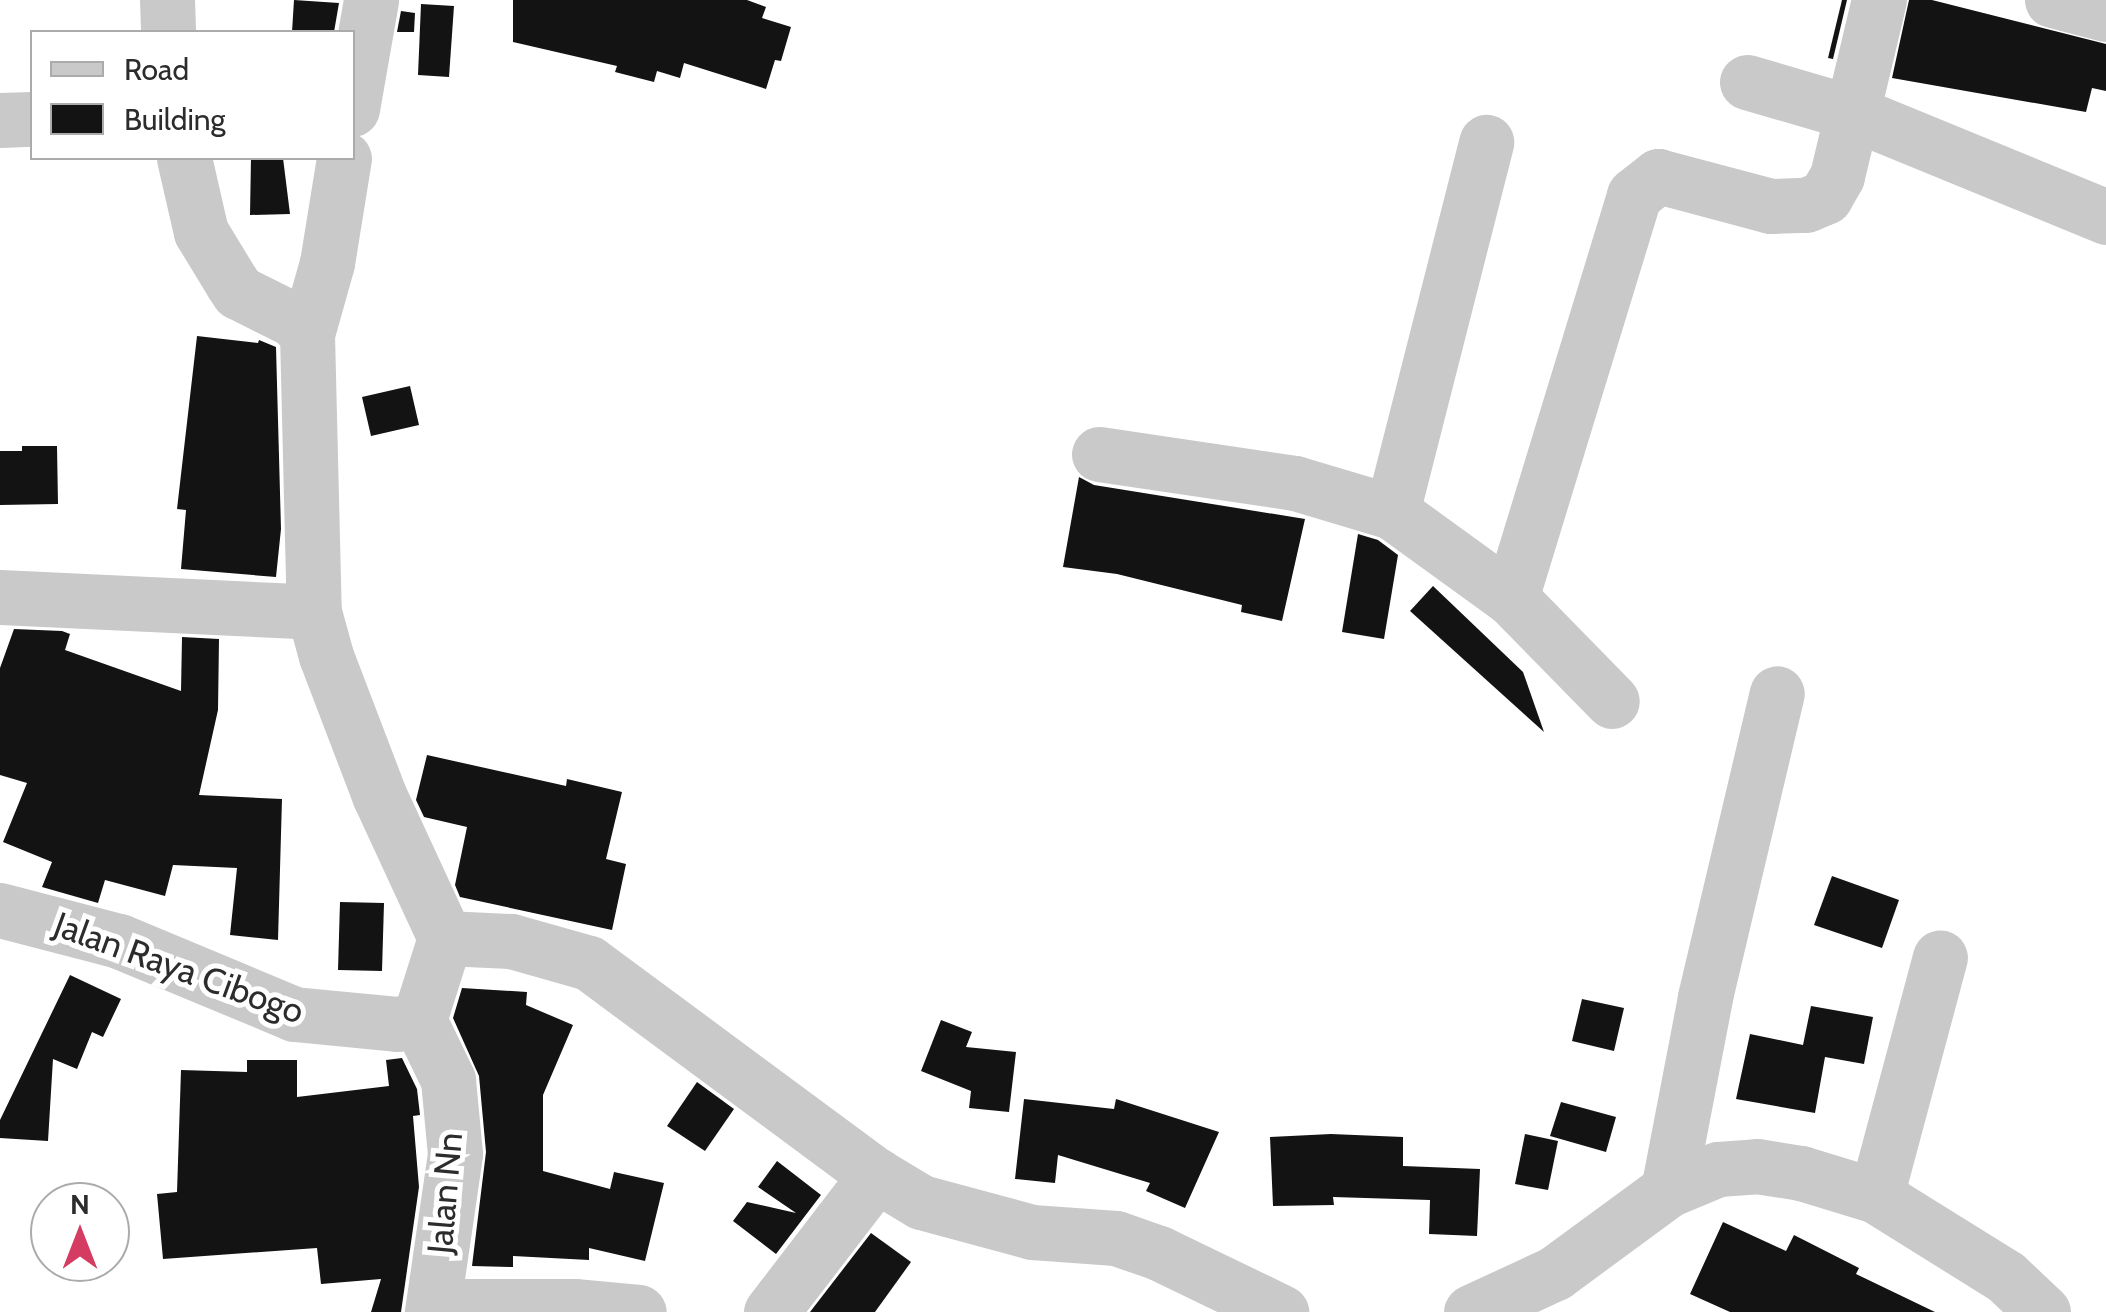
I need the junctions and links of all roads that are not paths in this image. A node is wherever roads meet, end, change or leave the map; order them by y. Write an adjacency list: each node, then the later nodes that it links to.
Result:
1 (166, 0): 6 (street)
2 (371, 0): 8 (street)
3 (1879, 0): 9 (street)
4 (2052, 0): 5 (street)
5 (2106, 14)
6 (168, 30)
7 (1747, 82): 9 (street)
8 (355, 92)
9 (1853, 113): 15 (street); 20 (street)
10 (30, 119): 11 (street)
11 (0, 120)
12 (1486, 142): 18 (street)
13 (184, 160): 16 (street)
14 (344, 160): 16 (street)
15 (2106, 217)
16 (307, 334): 21 (street)
17 (1100, 454): 18 (street)
18 (1392, 512): 20 (street)
19 (0, 597): 21 (street)
20 (1511, 598): 23 (street)
21 (314, 612): 25 (street)
22 (1778, 694): 29 (street)
23 (1612, 701)
24 (0, 910): 27 (street, Jalan Raya Cibogo)
25 (445, 938): 27 (street); 28 (street)
26 (1940, 957): 30 (street)
27 (419, 1020): 31 (street, Jalan Nn)
28 (876, 1175): 33 (street); 34 (street)
29 (1668, 1190): 30 (street); 35 (street)
30 (1876, 1196): 36 (street)
31 (433, 1309): 32 (street)
32 (638, 1312)
33 (771, 1312)
34 (1281, 1312)
35 (1470, 1312)
36 (2043, 1312)

